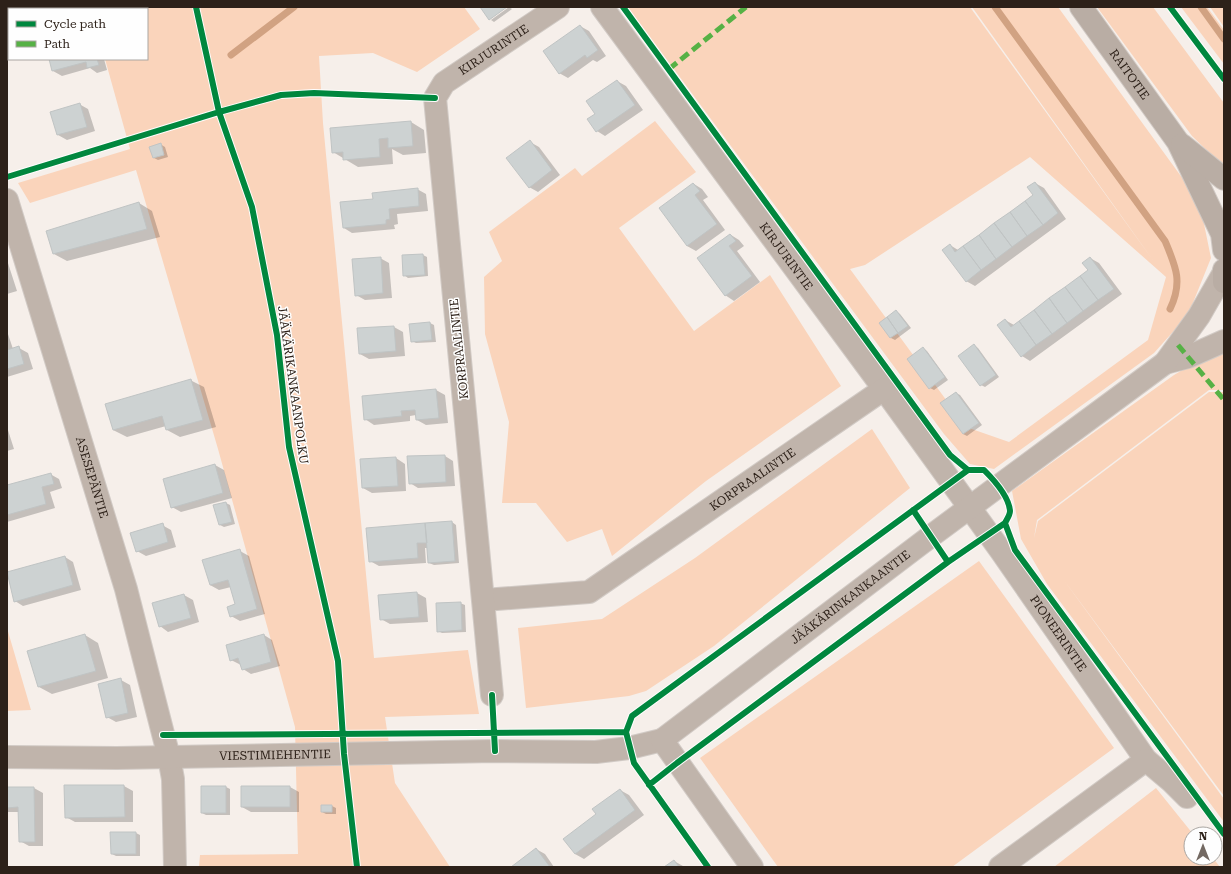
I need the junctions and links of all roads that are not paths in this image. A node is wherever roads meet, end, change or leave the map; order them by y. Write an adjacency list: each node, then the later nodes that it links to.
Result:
1 (558, 7): 4 (street, KIRJURINTIE)
2 (602, 7): 14 (street, KIRJURINTIE)
3 (1081, 7): 5 (main road, RAITOTIE)
4 (435, 98): 16 (street, KORPRAALINTIE)
5 (1178, 142): 6 (main road, RAITOTIE); 8 (main road, RAITOTIE)
6 (1224, 179)
7 (7, 200): 20 (street, ASESEPÄNTIE)
8 (1224, 250)
9 (1224, 270): 10 (main road)
10 (1224, 274): 11 (main road); 13 (street, JÄÄKÄRINKANKAANTIE)
11 (1224, 282)
12 (1224, 341): 13 (street, JÄÄKÄRINKANKAANTIE)
13 (1165, 363): 15 (street, JÄÄKÄRINKANKAANTIE)
14 (884, 389): 15 (street, KIRJURINTIE); 16 (street, KORPRAALINTIE)
15 (970, 507): 18 (street, JÄÄKÄRINKANKAANTIE); 21 (street, PIONEERINTIE)
16 (484, 600): 17 (street, KORPRAALINTIE)
17 (492, 695)
18 (662, 740): 20 (street, VIESTIMIEHENTIE); 24 (street)
19 (7, 757): 20 (street, VIESTIMIEHENTIE)
20 (169, 757): 23 (street, ASESEPÄNTIE)
21 (1146, 760): 22 (street, PIONEERINTIE); 25 (street)
22 (1187, 797)
23 (175, 867)
24 (752, 867)
25 (1000, 867)

